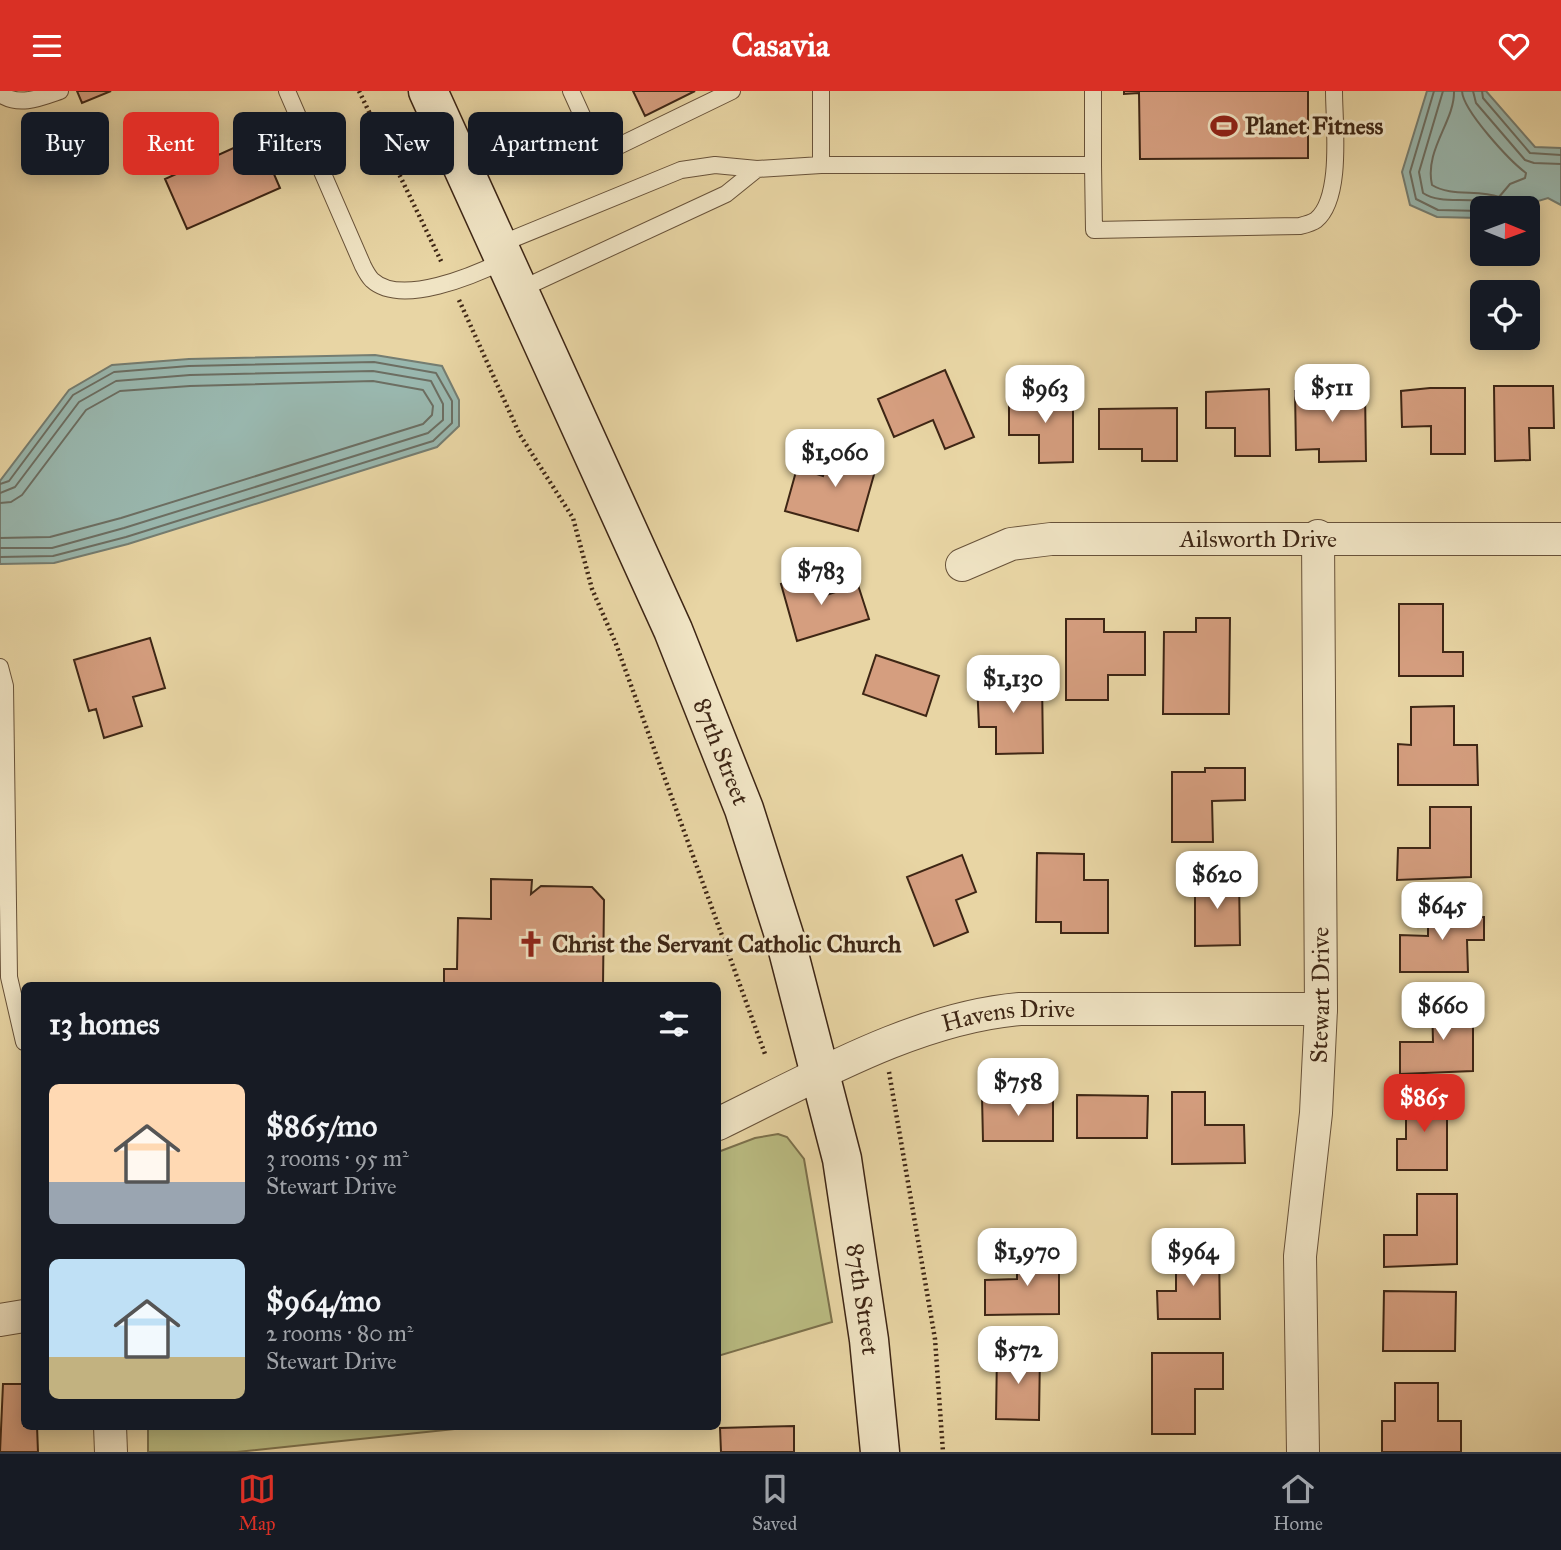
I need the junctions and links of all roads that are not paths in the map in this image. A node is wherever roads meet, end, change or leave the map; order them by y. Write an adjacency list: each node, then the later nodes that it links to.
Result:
1 (60, 91): 8 (lane)
2 (287, 91): 13 (lane)
3 (571, 91): 4 (lane)
4 (732, 91)
5 (821, 91): 10 (lane)
6 (1093, 91): 11 (lane)
7 (1334, 91): 11 (lane)
8 (0, 94)
9 (438, 100): 13 (main road, 87th Street)
10 (821, 165): 11 (lane); 12 (lane)
11 (1093, 165)
12 (757, 169): 13 (lane); 13 (lane)
13 (507, 265): 20 (main road, 87th Street)
14 (1318, 536): 15 (street, Ailsworth Drive); 16 (street, Ailsworth Drive); 18 (street, Stewart Drive)
15 (1561, 539)
16 (962, 565)
17 (0, 667): 19 (lane)
18 (1321, 1009): 20 (street, Havens Drive); 27 (street, Stewart Drive)
19 (21, 1029)
20 (821, 1075): 21 (street, Havens Drive); 26 (main road, 87th Street)
21 (721, 1123)
22 (21, 1317): 23 (street)
23 (0, 1320)
24 (110, 1430): 25 (street)
25 (111, 1452)
26 (880, 1452)
27 (1303, 1452)

